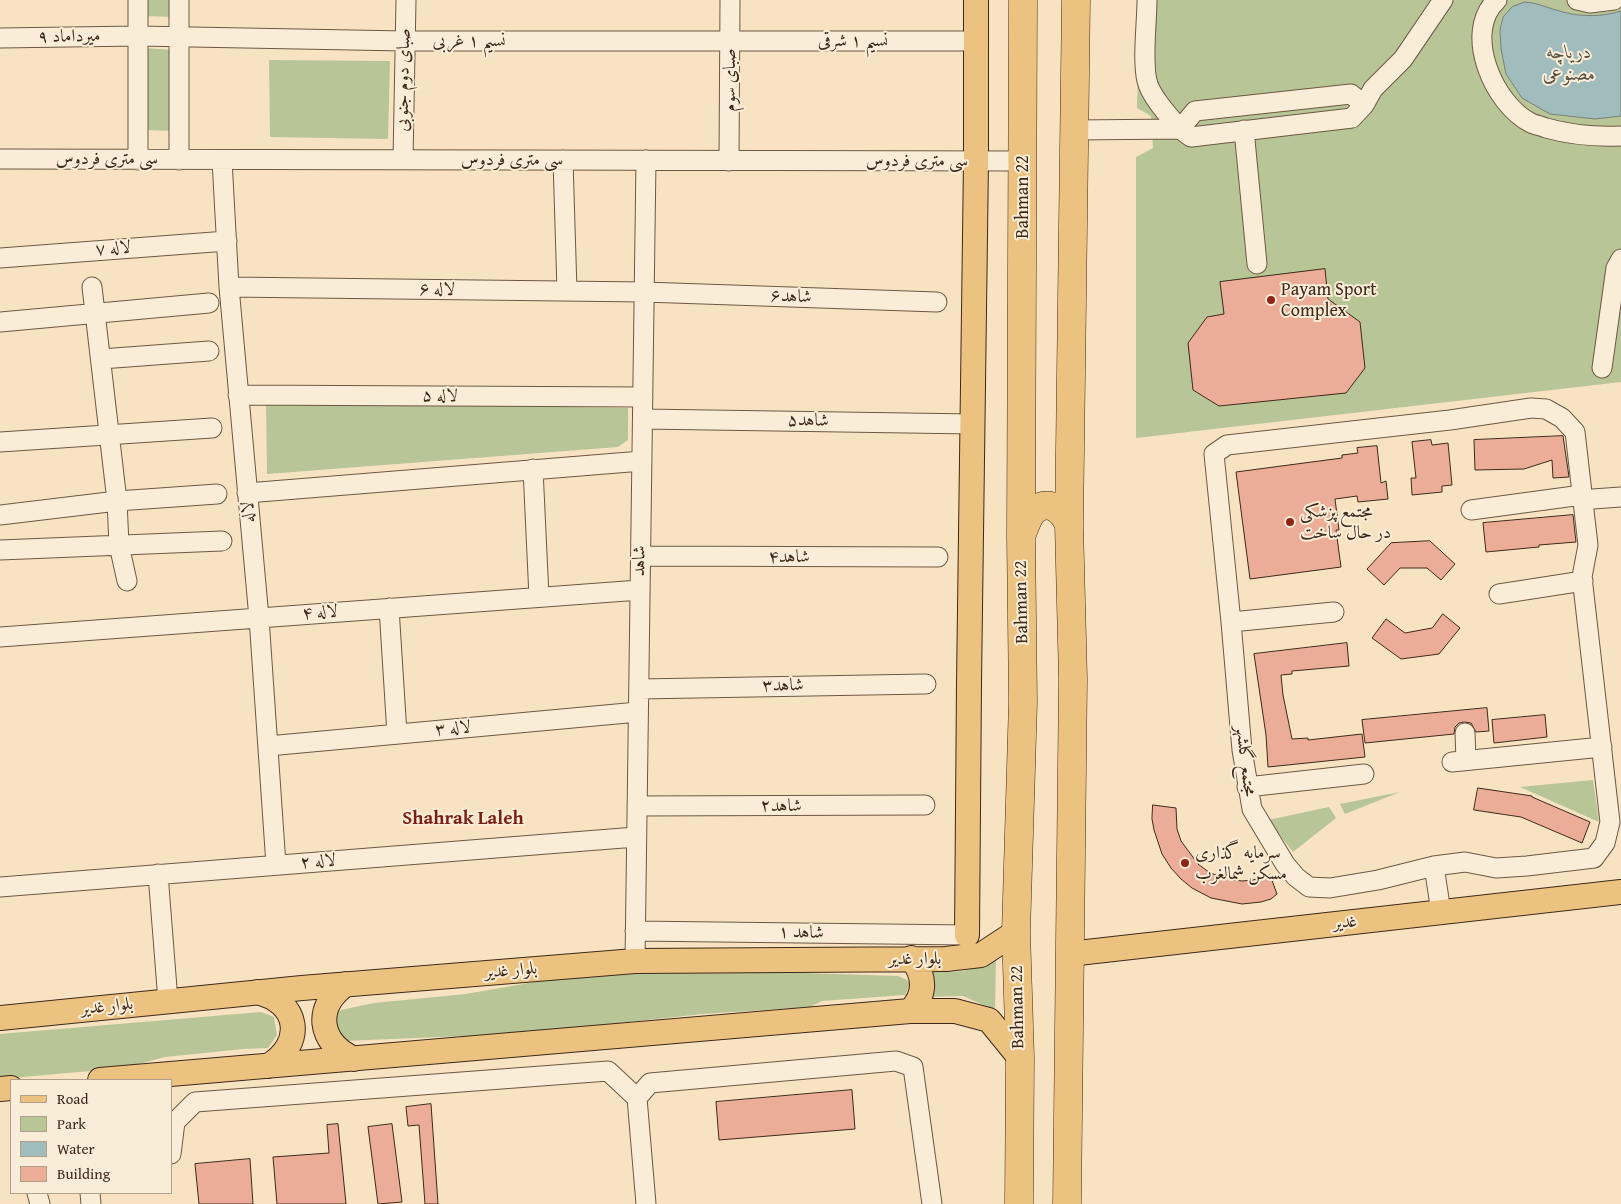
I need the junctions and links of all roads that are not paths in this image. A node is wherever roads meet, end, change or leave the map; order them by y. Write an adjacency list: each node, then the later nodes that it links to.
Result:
1 (138, 0): 13 (street)
2 (179, 0): 14 (street)
3 (406, 0): 16 (street, صبای دوم جنوبی)
4 (730, 0): 18 (street, صبای سوم)
5 (976, 0): 17 (main road)
6 (1023, 0): 33 (highway, Bahman 22)
7 (1076, 0): 21 (highway)
8 (1147, 0): 20 (street)
9 (1443, 0): 19 (street)
10 (1496, 0): 23 (street)
11 (1577, 0): 12 (street)
12 (1614, 0)
13 (138, 36): 14 (street, میرداماد ۹); 15 (street, میرداماد ۹); 25 (street)
14 (179, 37): 16 (street, نسیم ۱ غربی); 26 (street)
15 (0, 38)
16 (405, 41): 18 (street, نسیم ۱ غربی); 28 (street, صبای دوم جنوبی)
17 (976, 41): 18 (street, نسیم ۱ شرقی); 32 (main road)
18 (730, 42): 31 (street, صبای سوم)
19 (1364, 105): 20 (street); 22 (street)
20 (1180, 129): 21 (street); 22 (street)
21 (1074, 130): 65 (highway)
22 (1244, 130): 37 (street)
23 (1621, 136)
24 (0, 159): 25 (street, سی متری فردوس)
25 (138, 160): 26 (street, سی متری فردوس)
26 (179, 160): 27 (street, سی متری فردوس)
27 (222, 160): 28 (street, سی متری فردوس); 34 (street, لاله)
28 (403, 160): 29 (street, سی متری فردوس)
29 (563, 160): 30 (street, سی متری فردوس); 40 (street)
30 (646, 160): 31 (street, سی متری فردوس); 41 (street, شاهد)
31 (729, 161): 32 (street, سی متری فردوس)
32 (976, 161): 33 (street, سی متری فردوس); 52 (main road)
33 (1023, 161): 66 (highway, Bahman 22)
34 (227, 241): 35 (street, لاله ۷); 39 (street, لاله)
35 (0, 258)
36 (1621, 259): 48 (street)
37 (1257, 264)
38 (92, 287): 44 (street)
39 (229, 287): 40 (street, لاله ۶); 49 (street, لاله)
40 (567, 291): 41 (street, لاله ۶)
41 (644, 292): 42 (street, شاهد۶); 50 (street, شاهد)
42 (937, 302)
43 (210, 303): 44 (street)
44 (96, 315): 45 (street); 47 (street)
45 (0, 322)
46 (209, 351): 47 (street)
47 (101, 359): 54 (street)
48 (1602, 368)
49 (238, 395): 50 (street, لاله ۵); 58 (street, لاله)
50 (643, 397): 51 (street, شاهد)
51 (642, 419): 52 (street, شاهد۵); 56 (street, شاهد)
52 (973, 424): 102 (main road)
53 (212, 428): 54 (street)
54 (109, 435): 55 (street); 62 (street)
55 (0, 442)
56 (642, 461): 57 (street); 70 (street, شاهد)
57 (533, 470): 58 (street); 76 (street)
58 (247, 493): 79 (street, لاله)
59 (217, 494): 62 (street)
60 (1587, 497): 61 (street); 63 (street); 73 (street, مجتمع گلشهر); 80 (street, مجتمع گلشهر)
61 (1621, 497)
62 (117, 501): 64 (street); 68 (street)
63 (1471, 510)
64 (0, 515)
65 (1069, 525): 66 (highway); 103 (highway)
66 (1021, 536): 101 (highway, Bahman 22)
67 (222, 541): 68 (street)
68 (119, 545): 69 (street); 72 (street)
69 (0, 550)
70 (640, 556): 71 (street, شاهد۴); 74 (street, شاهد)
71 (938, 557)
72 (127, 581)
73 (1583, 582): 75 (street); 88 (street, مجتمع گلشهر)
74 (640, 590): 76 (street, لاله ۴); 83 (street, شاهد)
75 (1499, 594)
76 (539, 597): 77 (street, لاله ۴)
77 (388, 608): 79 (street, لاله ۴); 86 (street)
78 (1334, 612): 80 (street)
79 (259, 618): 81 (street, لاله ۴); 87 (street, لاله)
80 (1231, 622): 90 (street, مجتمع گلشهر)
81 (0, 637)
82 (926, 684): 83 (street, شاهد۳)
83 (639, 689): 84 (street, شاهد)
84 (638, 712): 86 (street, لاله ۳); 92 (street, شاهد)
85 (1465, 733): 88 (street)
86 (397, 734): 87 (street, لاله ۳)
87 (268, 746): 94 (street, لاله)
88 (1602, 747): 95 (street, مجتمع گلشهر)
89 (1364, 774): 90 (street)
90 (1247, 787): 95 (street, مجتمع گلشهر)
91 (925, 805): 92 (street, شاهد۲)
92 (637, 806): 93 (street, شاهد)
93 (636, 837): 94 (street, لاله ۲); 100 (street, شاهد)
94 (276, 865): 96 (street, لاله ۲)
95 (1434, 866): 99 (street)
96 (158, 874): 97 (street, لاله ۲); 108 (street)
97 (0, 887)
98 (1621, 892): 99 (main road, غدیر)
99 (1441, 912): 103 (main road, غدیر)
100 (635, 931): 102 (street, شاهد ۱); 105 (street, شاهد)
101 (1016, 932): 104 (main road, بلوار غدیر); 111 (highway, Bahman 22)
102 (967, 935)
103 (1070, 954): 120 (highway)
104 (911, 958): 105 (main road, بلوار غدیر); 109 (main road)
105 (635, 961): 106 (main road, بلوار غدیر)
106 (346, 984): 107 (main road, بلوار غدیر); 112 (main road)
107 (257, 992): 108 (main road, بلوار غدیر); 113 (main road)
108 (168, 1001): 110 (main road, بلوار غدیر)
109 (910, 1011): 111 (main road); 112 (main road)
110 (0, 1018)
111 (1020, 1058): 119 (highway, Bahman 22)
112 (354, 1059): 113 (main road)
113 (268, 1066): 114 (main road)
114 (112, 1079)
115 (637, 1098): 116 (street); 117 (street); 118 (street)
116 (172, 1146)
117 (646, 1204)
118 (932, 1204)
119 (1019, 1204)
120 (1067, 1204)

